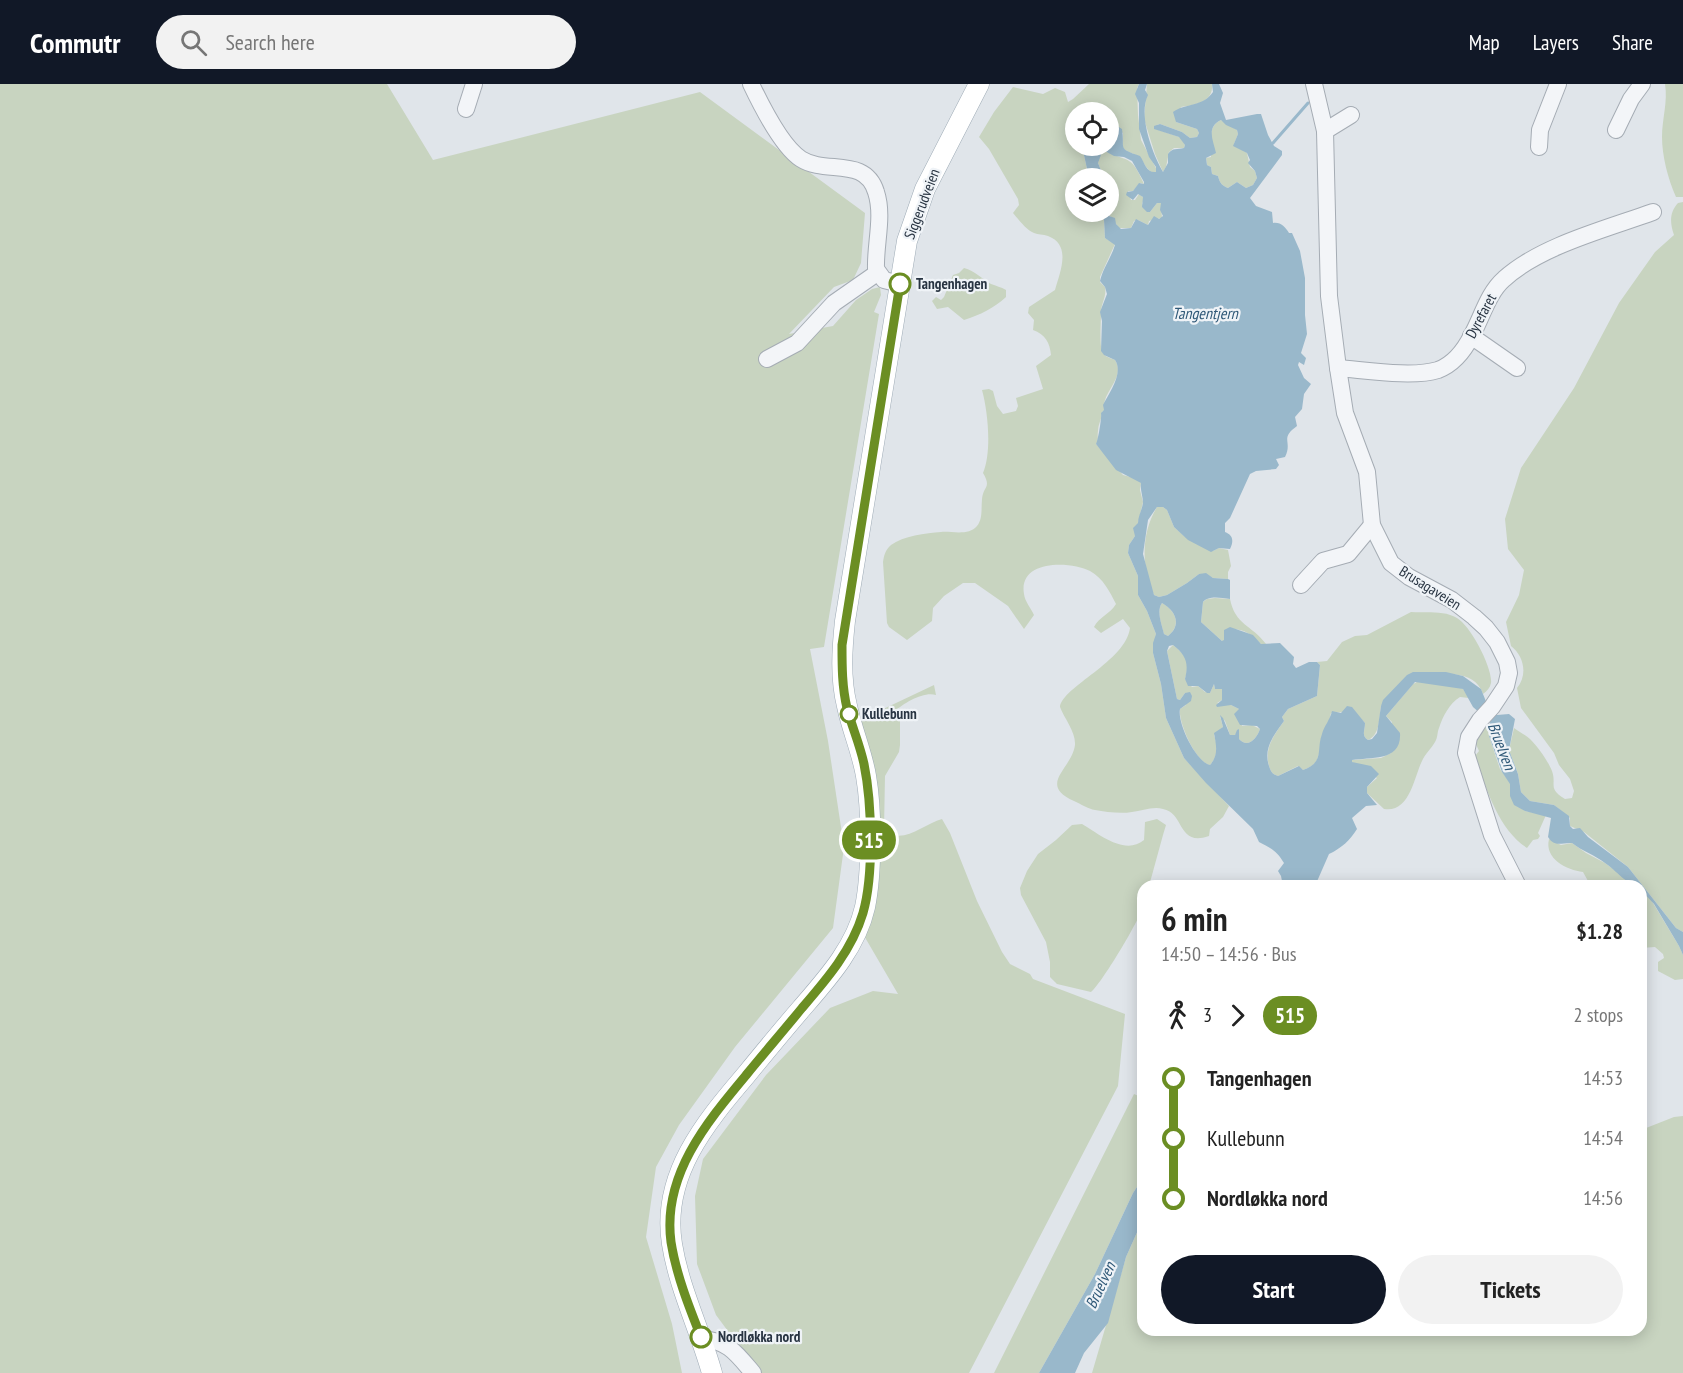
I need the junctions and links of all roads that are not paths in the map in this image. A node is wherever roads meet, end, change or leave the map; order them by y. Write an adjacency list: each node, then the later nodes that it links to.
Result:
1 (474, 84): 7 (street)
2 (751, 84): 13 (street)
3 (979, 84): 14 (main road, Siggerudveien)
4 (1314, 84): 9 (street, Brusagaveien)
5 (1558, 84): 11 (street)
6 (1642, 84): 10 (street)
7 (466, 109)
8 (1351, 115): 9 (street)
9 (1326, 130): 17 (street, Brusagaveien)
10 (1616, 130)
11 (1539, 147)
12 (1653, 212): 15 (street, Dyrefaret)
13 (877, 273): 14 (street); 16 (street)
14 (900, 284): 22 (main road, Siggerudveien)
15 (1471, 336): 17 (street, Dyrefaret); 18 (street)
16 (767, 359)
17 (1338, 368): 19 (street, Brusagaveien)
18 (1517, 368)
19 (1372, 525): 20 (street); 21 (street, Brusagaveien)
20 (1301, 585)
21 (1515, 880)
22 (701, 1339): 23 (main road, Siggerudveien); 24 (street)
23 (712, 1373)
24 (753, 1373)

